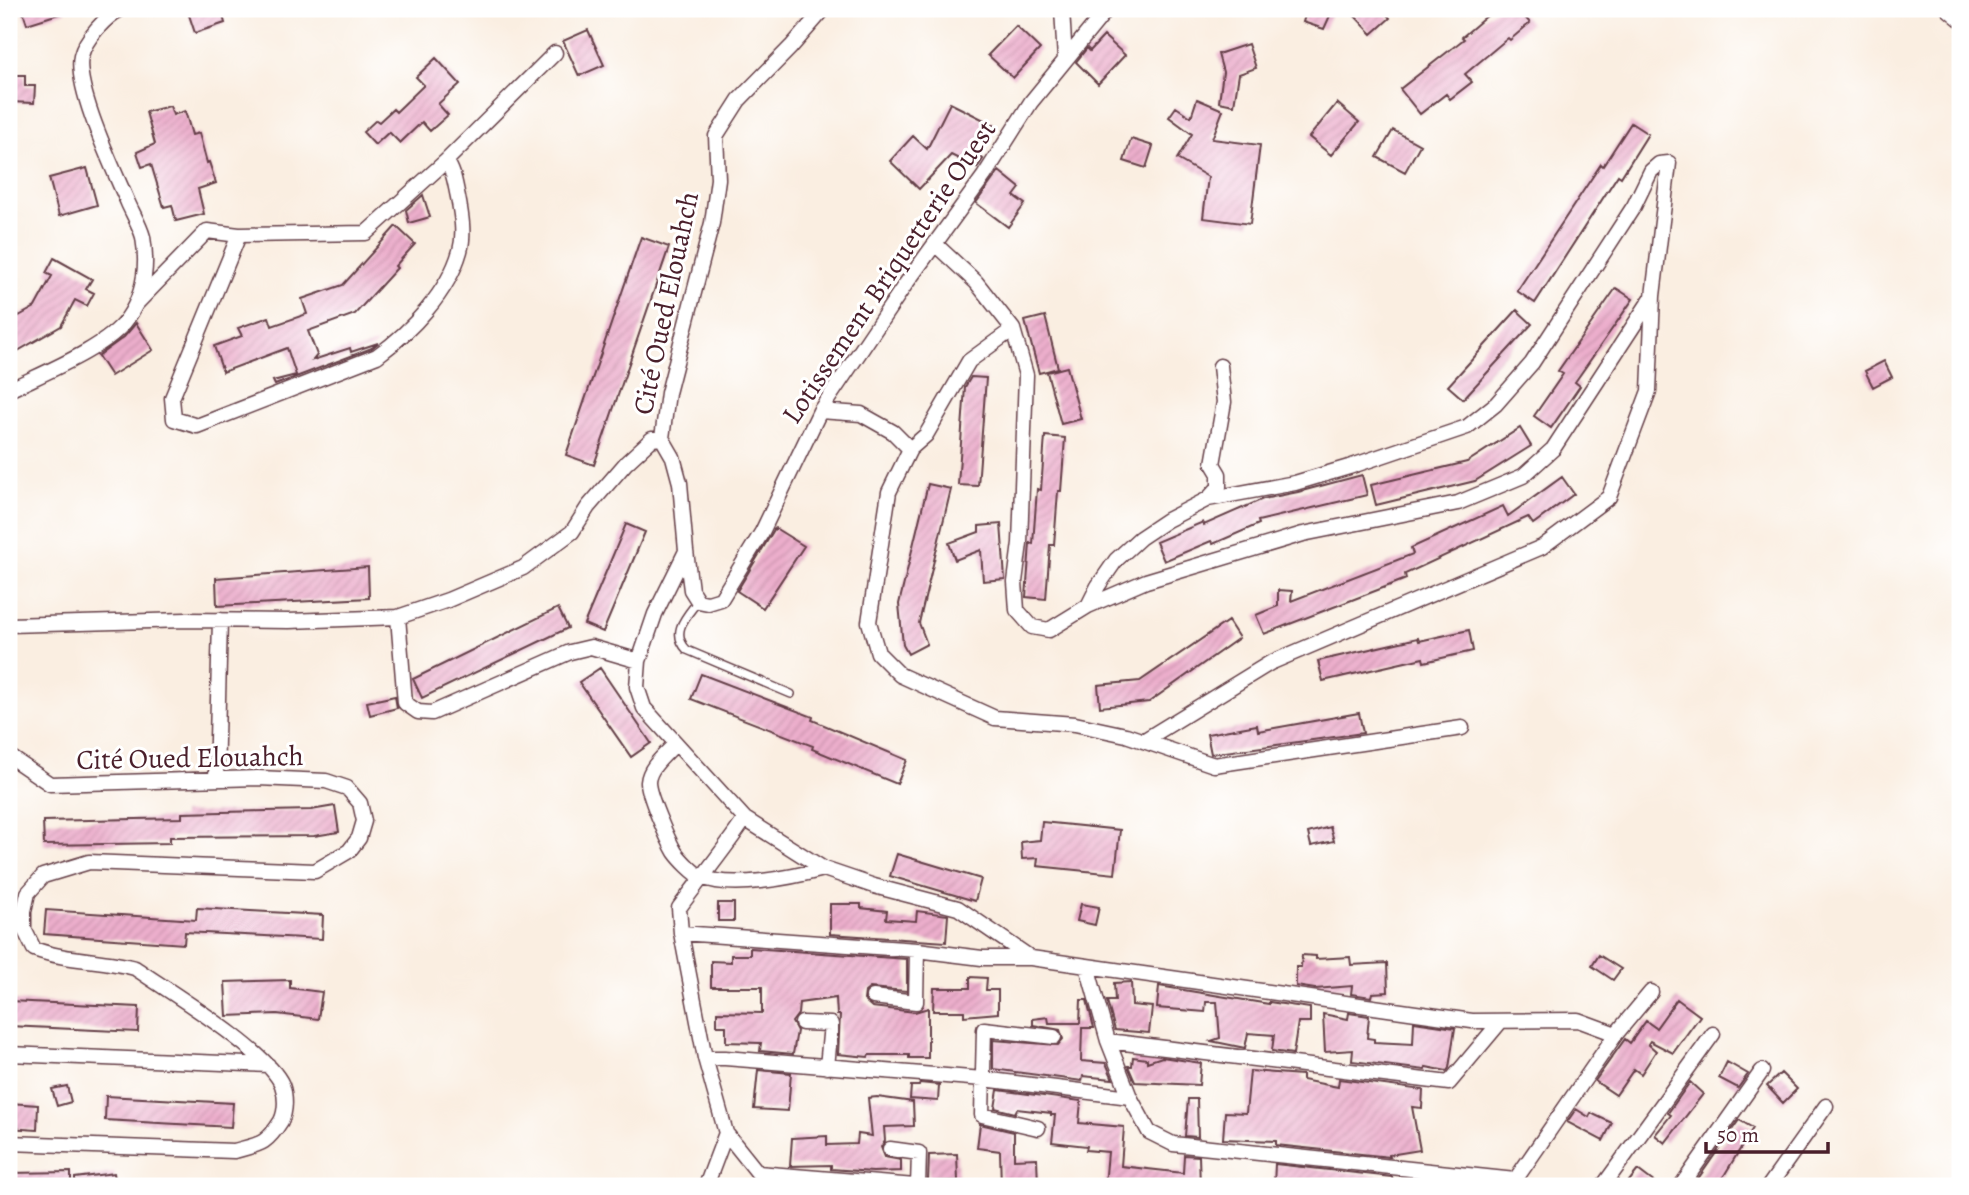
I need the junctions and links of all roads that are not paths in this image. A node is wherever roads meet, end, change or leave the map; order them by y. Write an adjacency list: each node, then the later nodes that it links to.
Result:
1 (121, 9): 13 (street)
2 (824, 9): 18 (street, Cité Oued Elouahch)
3 (1062, 9): 8 (street)
4 (1107, 9): 8 (street, Lotissement Briquetterie Ouest)
5 (1948, 9): 6 (street)
6 (1960, 19)
7 (555, 53): 9 (street)
8 (1065, 60): 11 (street, Lotissement Briquetterie Ouest)
9 (446, 161): 10 (street); 10 (street)
10 (239, 235): 13 (street)
11 (935, 244): 14 (street); 17 (street, Lotissement Briquetterie Ouest)
12 (1653, 296): 20 (street); 23 (street); 30 (street)
13 (137, 303): 16 (street)
14 (1013, 330): 19 (street); 23 (street)
15 (1220, 366): 20 (street)
16 (9, 390)
17 (820, 411): 19 (street); 22 (street, Lotissement Briquetterie Ouest)
18 (662, 438): 21 (street, Cité Oued Elouahch); 24 (street, Cité Oued Elouahch)
19 (909, 449): 30 (street)
20 (1208, 499): 23 (street)
21 (686, 551): 22 (street); 27 (street)
22 (698, 601): 28 (lane)
23 (1088, 606)
24 (398, 617): 25 (street, Cité Oued Elouahch); 27 (street)
25 (220, 620): 26 (street, Cité Oued Elouahch); 33 (street)
26 (9, 625)
27 (639, 661): 31 (street)
28 (791, 694)
29 (1462, 728): 30 (street)
30 (1143, 741)
31 (676, 743): 34 (street); 36 (street)
32 (9, 756): 33 (street, Cité Oued Elouahch)
33 (216, 779): 51 (street, Cité Oued Elouahch)
34 (745, 819): 35 (street); 36 (street)
35 (824, 870): 36 (street); 39 (street)
36 (701, 877): 37 (street)
37 (681, 933): 38 (street); 50 (street)
38 (917, 950): 39 (street); 42 (street)
39 (1031, 958): 40 (street)
40 (1087, 967): 43 (street); 48 (street)
41 (1651, 992): 45 (street)
42 (873, 998)
43 (1501, 1021): 45 (street); 48 (street)
44 (802, 1023): 52 (street)
45 (1616, 1034): 61 (street)
46 (1713, 1034): 64 (street)
47 (1054, 1037): 54 (street)
48 (1108, 1041): 55 (street)
49 (9, 1054): 51 (street)
50 (705, 1058): 52 (street); 58 (street)
51 (268, 1065): 59 (street, Cité Oued Elouahch)
52 (827, 1066): 54 (street)
53 (1762, 1071): 65 (street)
54 (982, 1079): 55 (street); 57 (street)
55 (1130, 1097): 61 (street)
56 (1826, 1106): 66 (street)
57 (1038, 1128)
58 (726, 1133): 62 (street); 63 (street)
59 (9, 1143)
60 (890, 1149): 63 (street)
61 (1513, 1183)
62 (706, 1186)
63 (916, 1186)
64 (1603, 1186)
65 (1681, 1186)
66 (1769, 1186)

